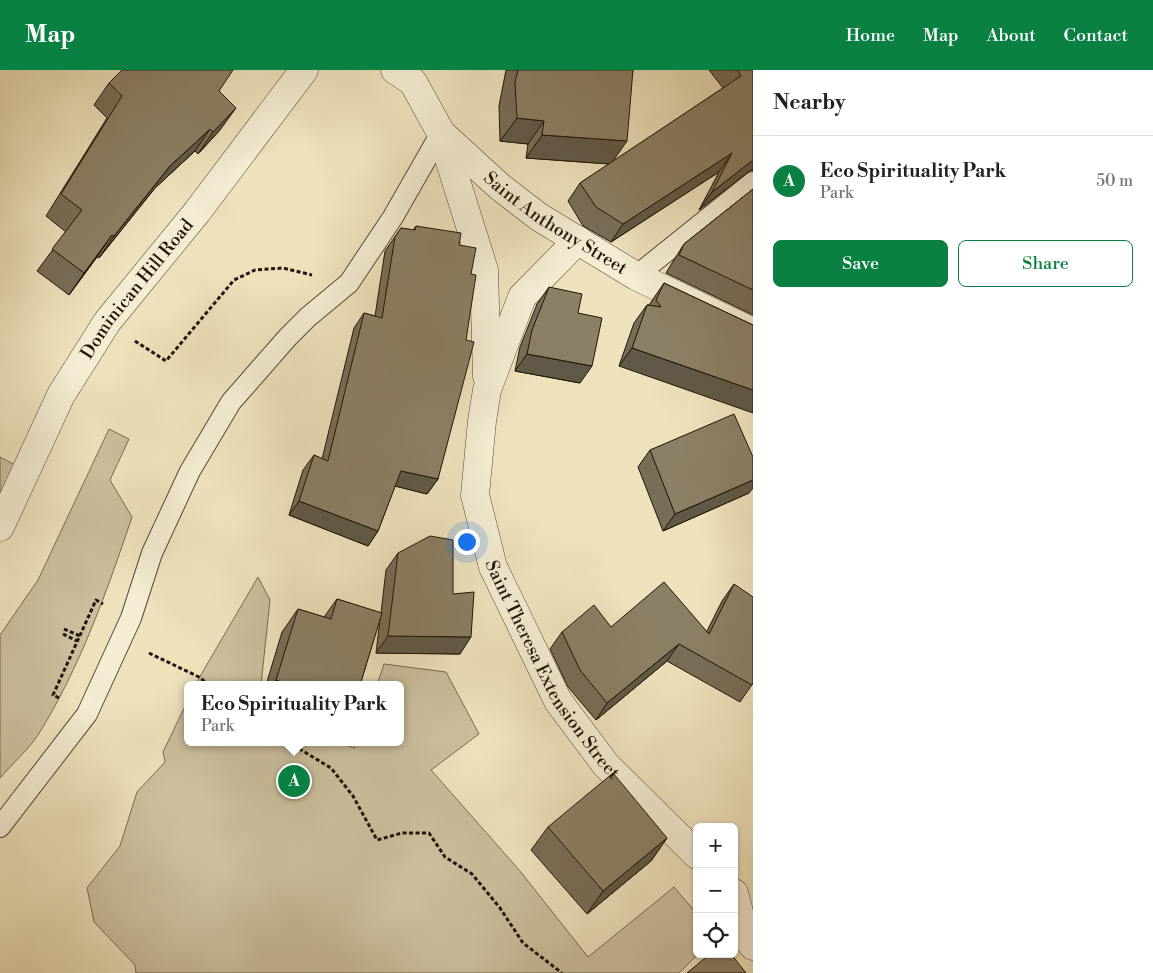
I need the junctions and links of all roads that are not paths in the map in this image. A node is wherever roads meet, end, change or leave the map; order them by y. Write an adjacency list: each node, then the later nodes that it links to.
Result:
1 (304, 70): 9 (street, Dominican Hill Road)
2 (395, 70): 3 (street, Saint Anthony Street)
3 (441, 133): 5 (street, Saint Anthony Street); 8 (street, Saint Theresa Extension Street); 10 (lane)
4 (753, 182): 6 (lane)
5 (578, 240): 6 (street, Saint Anthony Street); 8 (street, Saint Theresa Extension Street)
6 (636, 276): 7 (street, Saint Anthony Street)
7 (753, 332)
8 (487, 390): 11 (street, Saint Theresa Extension Street)
9 (0, 527)
10 (0, 827)
11 (693, 851)
12 (741, 896): 13 (street)
13 (753, 946)

